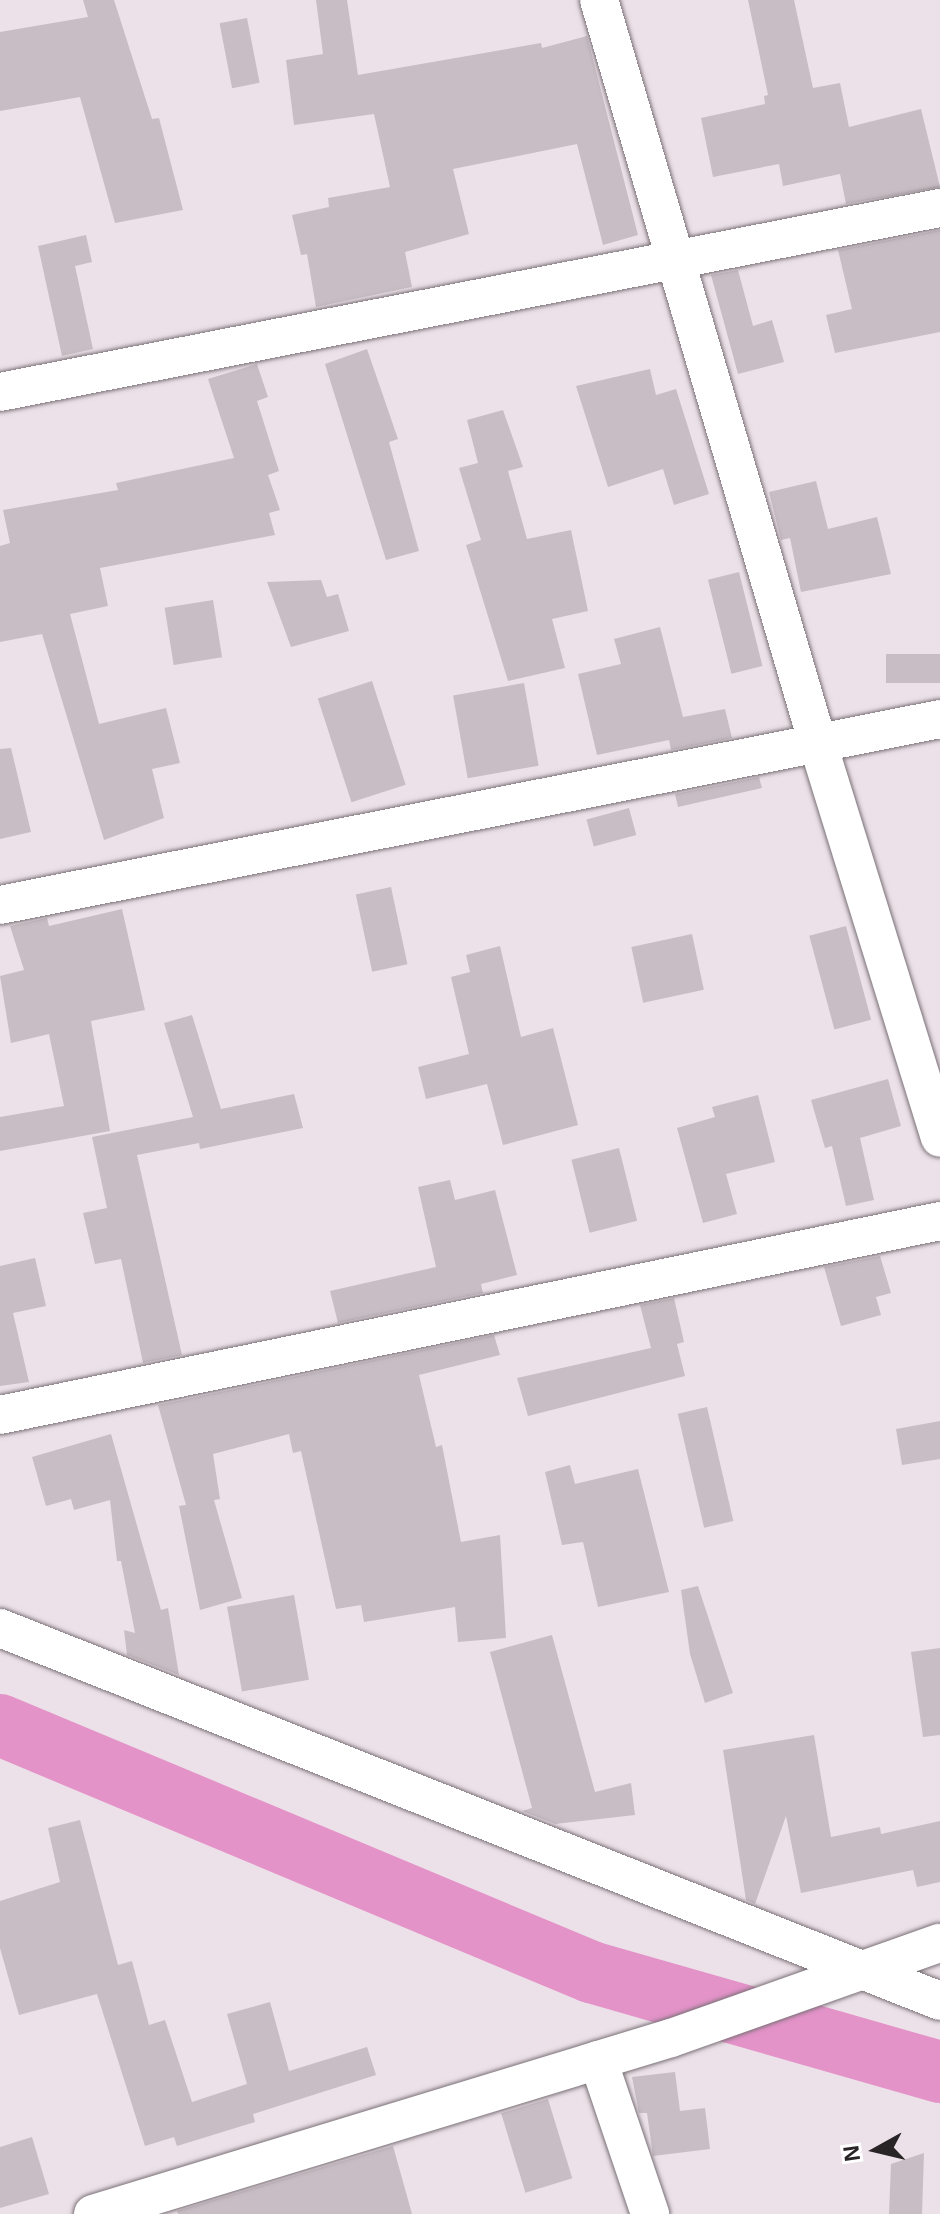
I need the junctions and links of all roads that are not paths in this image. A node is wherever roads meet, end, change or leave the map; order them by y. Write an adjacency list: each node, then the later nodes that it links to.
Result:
1 (599, 0): 3 (street)
2 (940, 208): 3 (street)
3 (676, 261): 4 (street); 6 (street)
4 (0, 392)
5 (940, 719): 6 (street)
6 (818, 744): 7 (street); 8 (street)
7 (0, 905)
8 (940, 1137)
9 (940, 1221): 10 (street)
10 (0, 1415)
11 (0, 1628): 13 (street)
12 (940, 1943): 13 (street)
13 (866, 1967): 14 (street); 15 (street)
14 (940, 2001)
15 (598, 2060): 16 (street); 17 (street)
16 (93, 2214)
17 (650, 2214)

